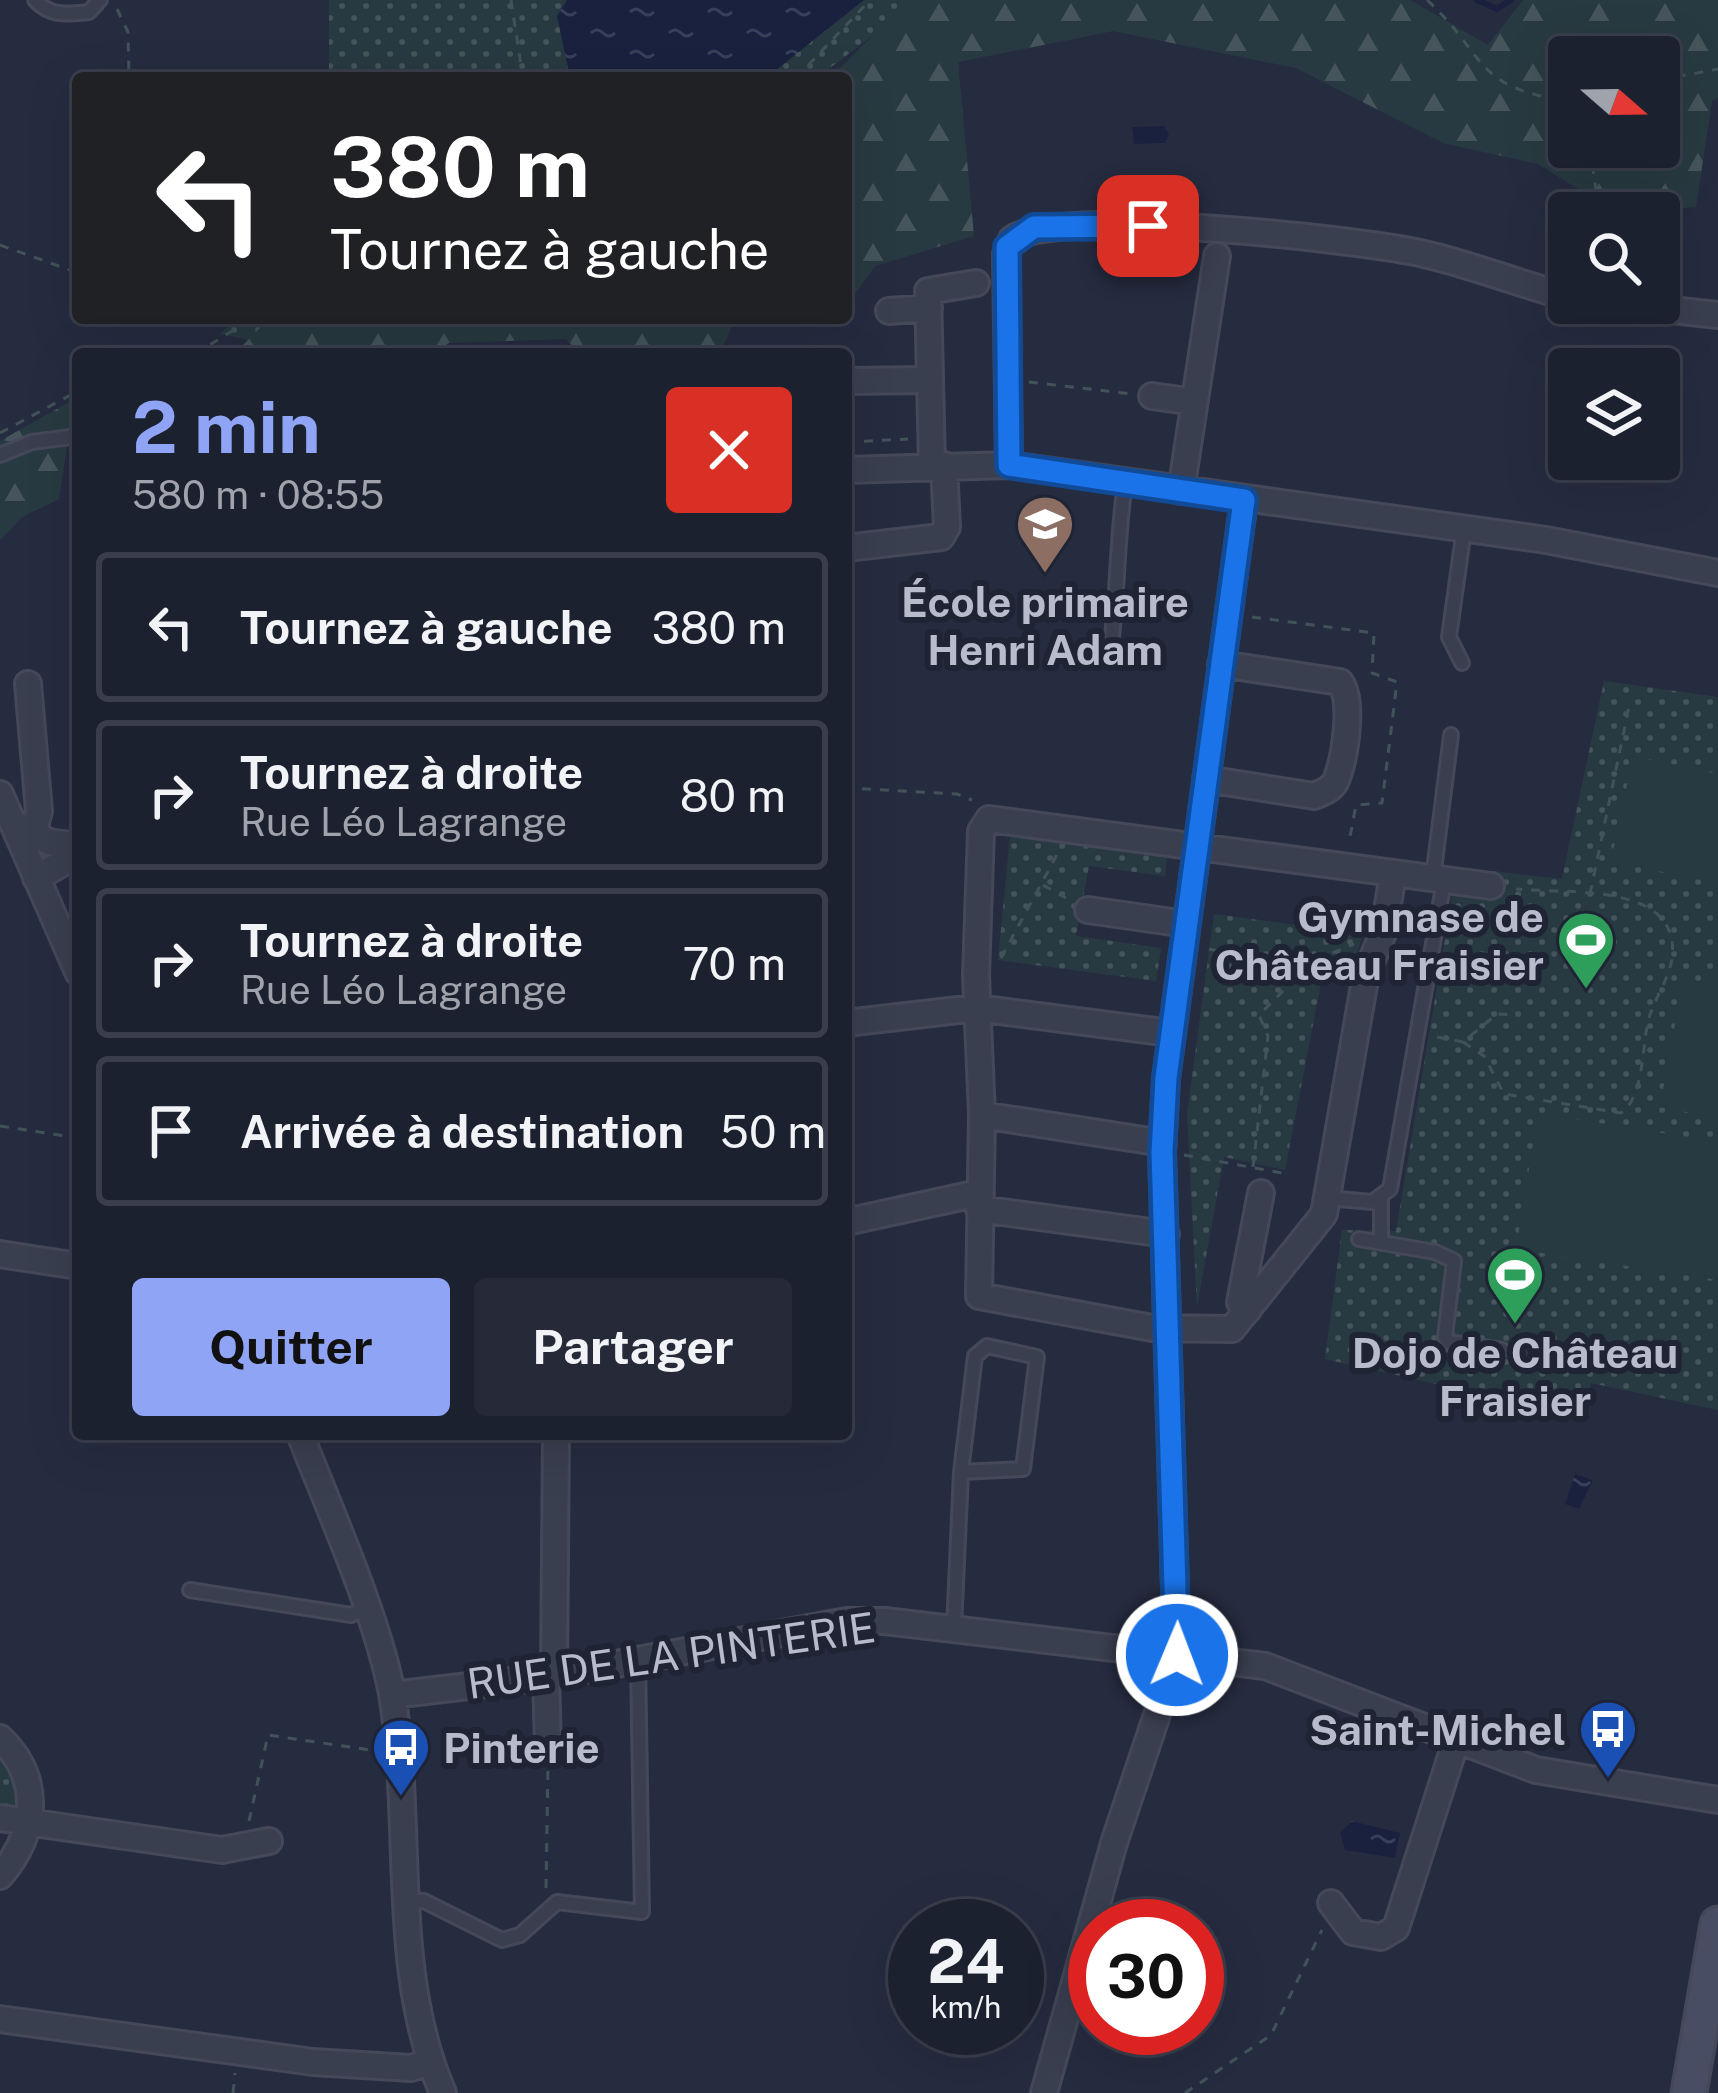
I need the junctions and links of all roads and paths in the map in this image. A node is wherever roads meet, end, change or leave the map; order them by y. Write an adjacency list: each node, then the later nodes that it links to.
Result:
1 (35, 0): 2 (lane)
2 (103, 0): 7 (path)
3 (511, 0): 8 (path)
4 (870, 0): 9 (path)
5 (1427, 0): 11 (path)
6 (1718, 69): 10 (path)
7 (129, 72)
8 (522, 72)
9 (802, 72)
10 (1680, 76)
11 (1548, 95)
12 (0, 245): 14 (path)
13 (1216, 256): 28 (street)
14 (72, 271)
15 (976, 283): 17 (street)
16 (1548, 291): 25 (street)
17 (928, 308): 18 (street); 23 (street)
18 (889, 311)
19 (1680, 311): 20 (street)
20 (1718, 315)
21 (243, 324): 22 (path)
22 (205, 348)
23 (929, 380): 24 (street); 32 (street)
24 (852, 381)
25 (1008, 383): 27 (path); 33 (street)
26 (72, 394): 29 (path)
27 (1152, 396): 28 (street)
28 (1194, 402): 36 (street)
29 (0, 433)
30 (72, 437): 31 (lane)
31 (0, 455)
32 (938, 465): 33 (street); 34 (street); 39 (street)
33 (1009, 465): 35 (street)
34 (852, 470)
35 (1125, 483): 36 (street); 41 (lane)
36 (1181, 490): 37 (street)
37 (1244, 500): 38 (street); 43 (street)
38 (1464, 529): 40 (street); 42 (lane)
39 (852, 547)
40 (1718, 573)
41 (1111, 645)
42 (1462, 663)
43 (1221, 664): 47 (street); 47 (street)
44 (28, 684): 52 (street)
45 (1630, 702): 60 (path)
46 (1451, 735): 58 (lane)
47 (1206, 779): 54 (street)
48 (852, 788): 50 (path)
49 (0, 794): 52 (street)
50 (957, 794)
51 (1064, 826): 54 (street); 65 (path); 65 (street)
52 (23, 829): 53 (street); 57 (street)
53 (72, 848)
54 (1197, 848): 56 (street); 62 (street)
55 (72, 854): 57 (street)
56 (1393, 874): 58 (street); 63 (street)
57 (36, 878): 64 (street)
58 (1438, 880): 59 (street); 71 (lane)
59 (1490, 886): 60 (path)
60 (1589, 895): 72 (path)
61 (1088, 910): 62 (street)
62 (1185, 934): 66 (path); 70 (street)
63 (1379, 947): 66 (path); 80 (street)
64 (72, 963)
65 (976, 975): 67 (street)
66 (1296, 979): 77 (path)
67 (976, 1008): 69 (street); 70 (street); 73 (street)
68 (1520, 1015): 72 (path)
69 (852, 1022)
70 (1171, 1033): 76 (street)
71 (1417, 1033): 72 (path); 81 (lane)
72 (1463, 1042)
73 (982, 1115): 76 (street); 82 (street)
74 (0, 1126): 75 (path)
75 (72, 1137)
76 (1163, 1148): 77 (path); 84 (street)
77 (1253, 1167): 78 (path)
78 (1282, 1173)
79 (1261, 1192): 89 (street)
80 (1327, 1198): 81 (lane); 89 (street)
81 (1381, 1200): 86 (lane)
82 (979, 1201): 83 (street); 84 (street); 90 (street)
83 (852, 1221)
84 (1166, 1234): 90 (street)
85 (1359, 1239): 86 (lane)
86 (1381, 1243): 91 (lane)
87 (0, 1254): 88 (street)
88 (72, 1265)
89 (1248, 1310): 90 (street)
90 (1170, 1328): 98 (street)
91 (1502, 1350)
92 (296, 1440): 96 (street)
93 (556, 1440): 100 (street)
94 (961, 1472): 94 (lane); 97 (lane)
95 (190, 1590): 96 (lane)
96 (364, 1609): 101 (street)
97 (954, 1629): 98 (street, RUE DE LA PINTERIE); 99 (street, RUE DE LA PINTERIE)
98 (1177, 1655): 103 (street, RUE DE LA PINTERIE); 119 (street)
99 (638, 1658): 100 (street, RUE DE LA PINTERIE); 113 (lane)
100 (550, 1676): 101 (street, RUE DE LA PINTERIE); 104 (street)
101 (387, 1701): 105 (street)
102 (0, 1738): 108 (street)
103 (1456, 1741): 106 (street, RUE DE LA PINTERIE); 114 (street)
104 (548, 1746): 113 (path)
105 (397, 1754): 110 (path); 112 (street)
106 (1718, 1800)
107 (0, 1818): 108 (street)
108 (28, 1822): 110 (street); 111 (street)
109 (269, 1841): 110 (street)
110 (236, 1847)
111 (0, 1876)
112 (408, 1900): 113 (lane); 117 (street)
113 (553, 1903)
114 (1331, 1903): 120 (path)
115 (1718, 1924): 121 (street)
116 (0, 2019): 117 (street)
117 (430, 2062): 118 (street)
118 (443, 2093)
119 (1044, 2093)
120 (1185, 2093)
121 (1690, 2093)

